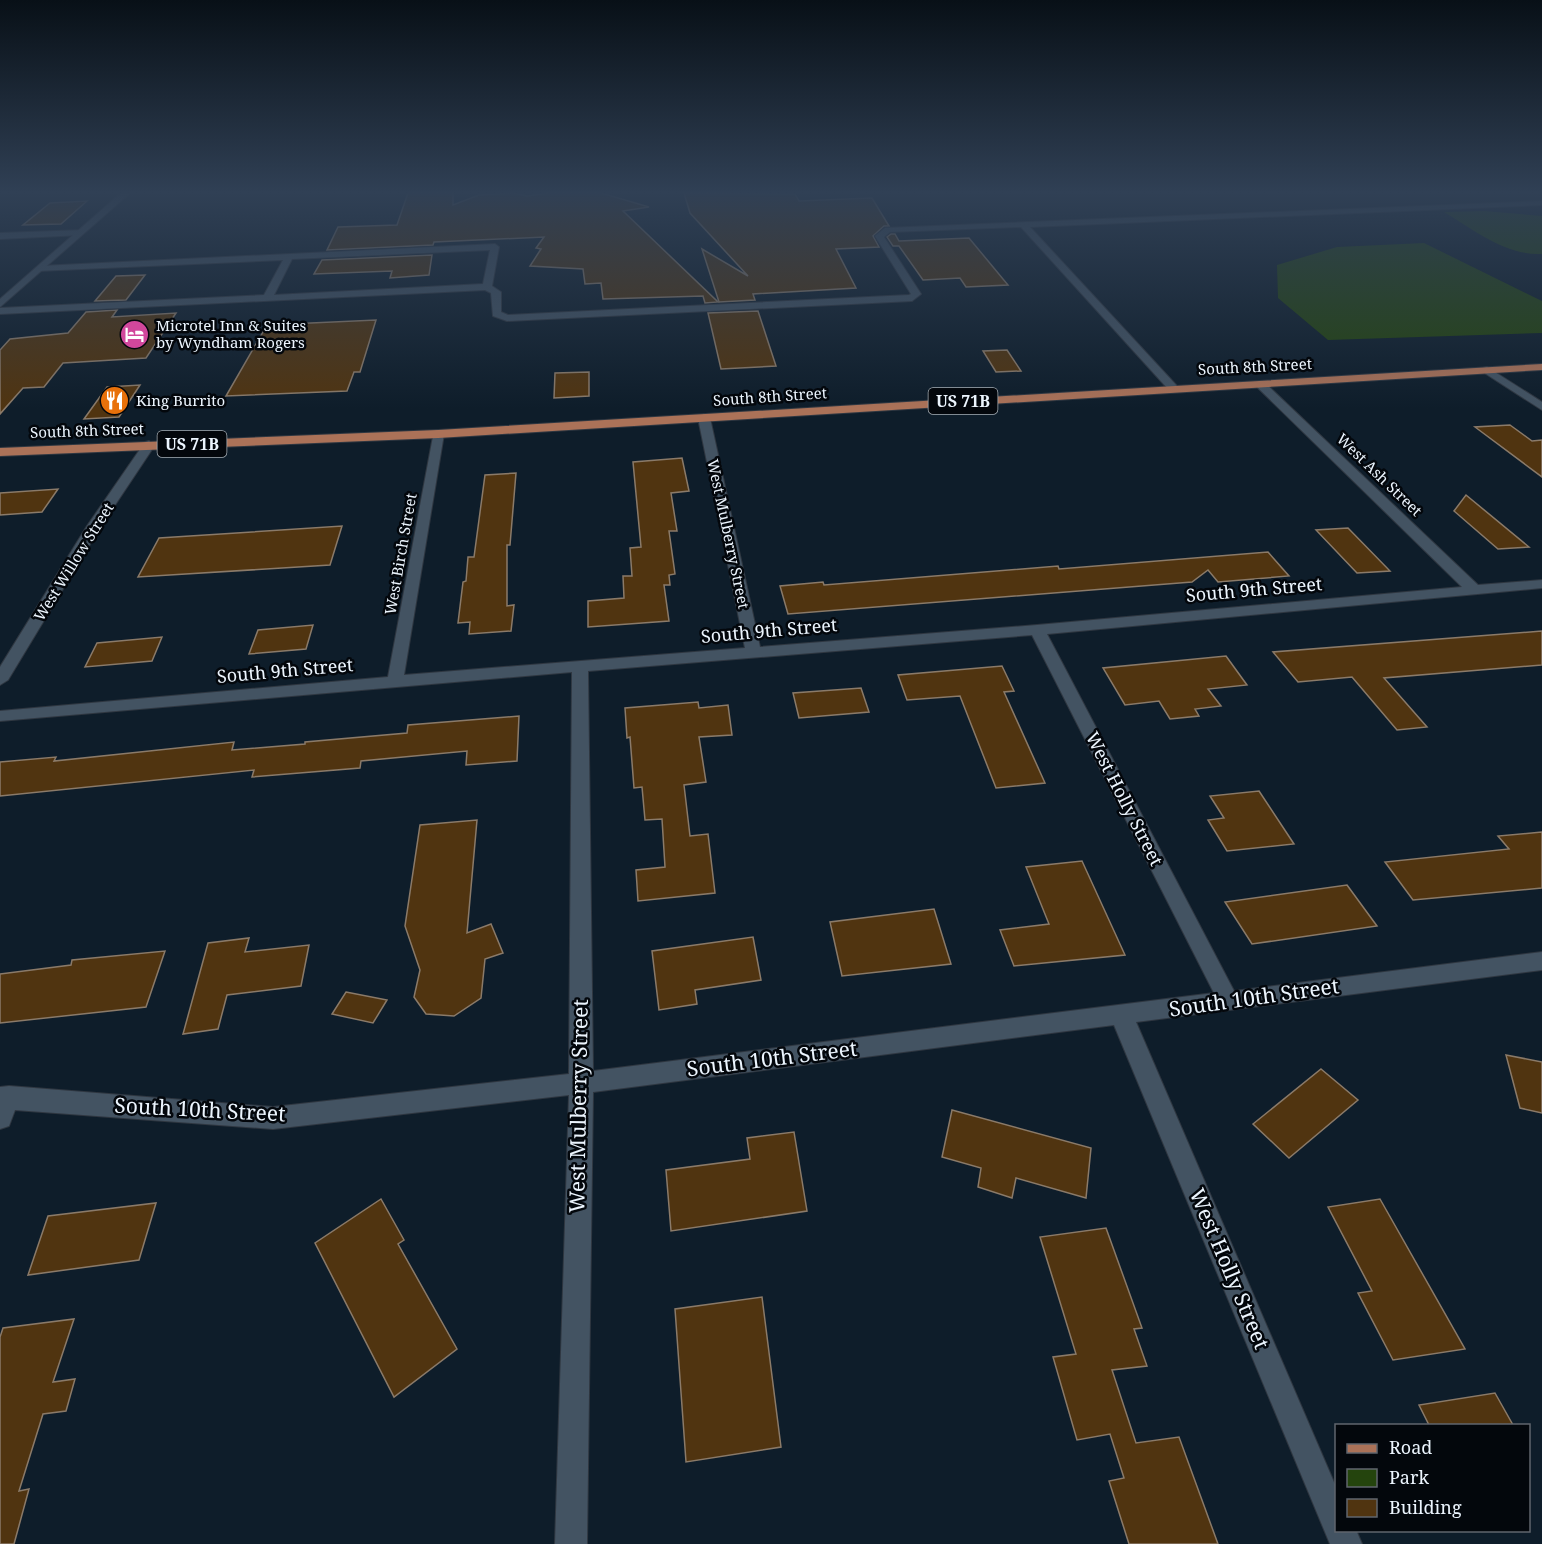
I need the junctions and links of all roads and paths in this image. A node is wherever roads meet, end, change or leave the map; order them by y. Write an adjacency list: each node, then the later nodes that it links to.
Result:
1 (44, 265): 7 (street)
2 (122, 265): 7 (street)
3 (285, 265): 9 (street)
4 (492, 265): 8 (street)
5 (898, 265): 8 (street)
6 (1061, 265): 15 (street)
7 (40, 269): 10 (street)
8 (487, 287): 9 (street)
9 (267, 298): 11 (street)
10 (0, 304)
11 (0, 311)
12 (1542, 367): 13 (main road, South 8th Street / US 71B)
13 (1487, 370): 14 (main road, South 8th Street / US 71B); 16 (street)
14 (1260, 384): 15 (main road, South 8th Street / US 71B); 22 (street, West Ash Street)
15 (1173, 388): 17 (main road, South 8th Street / US 71B)
16 (1542, 407)
17 (704, 418): 18 (main road, South 8th Street / US 71B); 24 (street, West Mulberry Street)
18 (438, 434): 19 (main road, South 8th Street / US 71B); 27 (street, West Birch Street)
19 (149, 445): 20 (main road, South 8th Street / US 71B); 26 (street, West Willow Street)
20 (0, 452)
21 (1542, 584): 22 (street, South 9th Street)
22 (1474, 590): 23 (street, South 9th Street)
23 (1037, 630): 24 (street, South 9th Street); 30 (street, West Holly Street)
24 (753, 651): 25 (street, South 9th Street)
25 (580, 668): 27 (street, South 9th Street); 32 (street, West Mulberry Street)
26 (0, 680)
27 (395, 681): 28 (street, South 9th Street)
28 (0, 716)
29 (1542, 961): 30 (street, South 10th Street)
30 (1228, 1000): 31 (street, South 10th Street)
31 (1122, 1016): 32 (street, South 10th Street); 34 (street, West Holly Street)
32 (581, 1083): 33 (street, South 10th Street); 35 (street, West Mulberry Street)
33 (3, 1104)
34 (1335, 1520)
35 (571, 1544)

